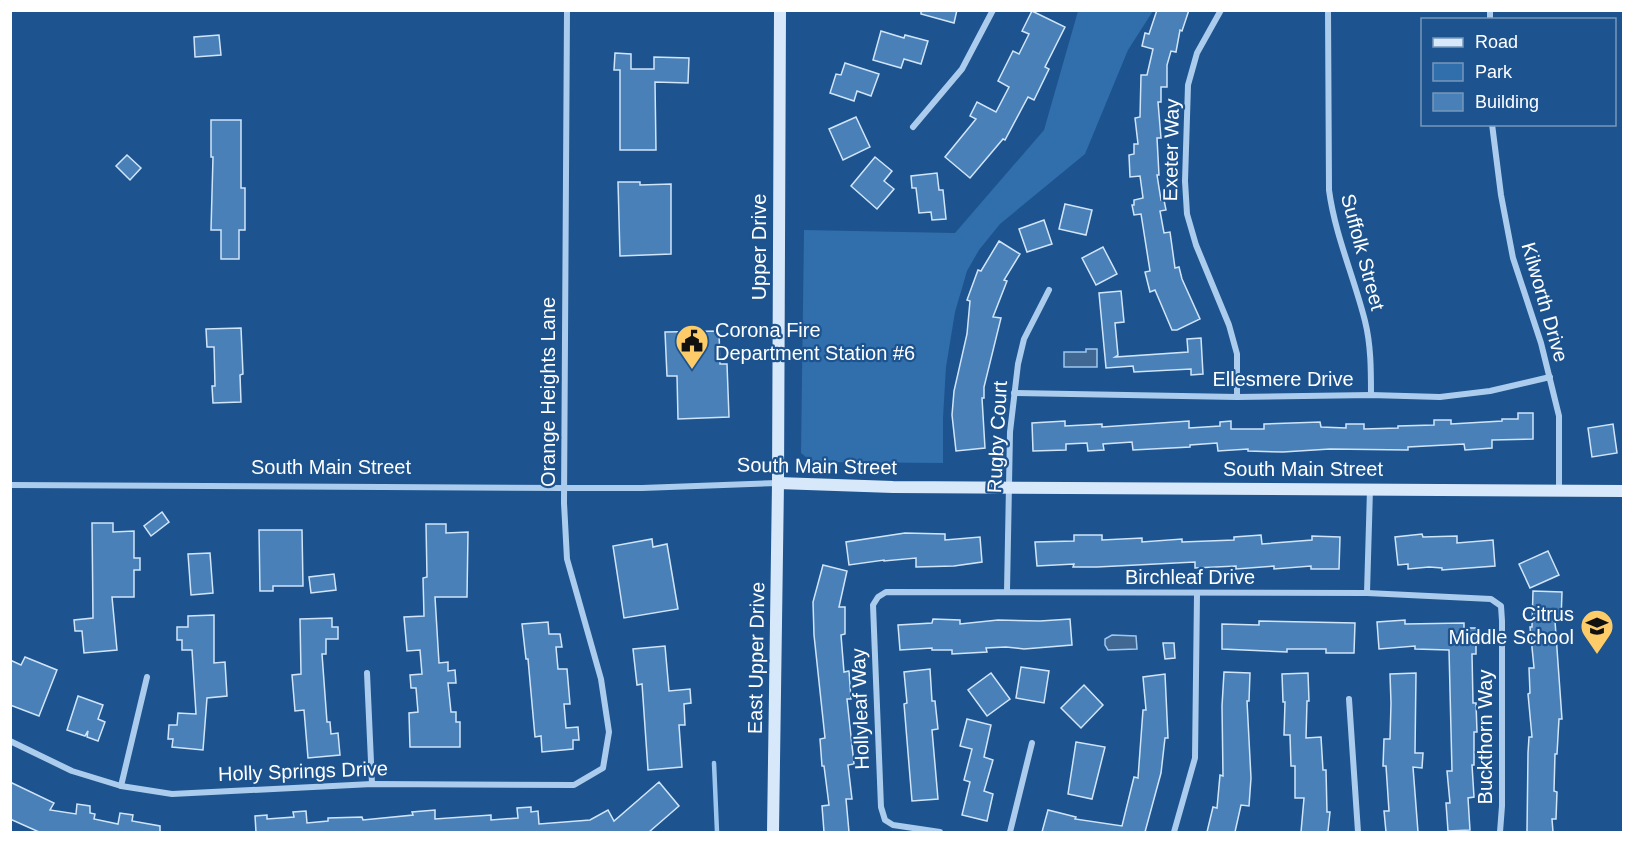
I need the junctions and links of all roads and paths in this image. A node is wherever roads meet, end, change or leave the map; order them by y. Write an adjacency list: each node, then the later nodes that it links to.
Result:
1 (567, 10): 16 (street, Orange Heights Lane)
2 (780, 10): 13 (main road, Upper Drive)
3 (993, 10): 7 (street)
4 (1221, 10): 12 (street, Exeter Way)
5 (1328, 10): 11 (street, Suffolk Street)
6 (1492, 126): 9 (street, Kilworth Drive)
7 (913, 127)
8 (1049, 290): 10 (street, Rugby Court)
9 (1550, 377): 11 (street, Ellesmere Drive); 18 (street, Kilworth Drive)
10 (1014, 393): 12 (street, Ellesmere Drive); 15 (street, Rugby Court)
11 (1371, 395): 12 (street, Ellesmere Drive)
12 (1237, 397)
13 (778, 483): 15 (main road, South Main Street); 16 (street, South Main Street); 33 (main road, East Upper Drive)
14 (10, 485): 16 (street, South Main Street)
15 (1009, 487): 17 (main road, South Main Street); 20 (street, Rugby Court)
16 (563, 488): 30 (street, Orange Heights Lane)
17 (1370, 489): 18 (main road, South Main Street); 21 (street)
18 (1559, 489): 19 (main road, South Main Street)
19 (1623, 491)
20 (1007, 591): 22 (street, Birchleaf Drive); 23 (street, Birchleaf Drive)
21 (1367, 593): 22 (street, Birchleaf Drive); 24 (street, Birchleaf Drive)
22 (1197, 594): 36 (street)
23 (878, 597): 34 (street, Hollyleaf Way)
24 (1500, 606): 38 (street, Buckthorn Way)
25 (367, 673): 31 (street)
26 (147, 677): 32 (street)
27 (1349, 699): 37 (street)
28 (10, 741): 32 (street, Holly Springs Drive)
29 (1032, 743): 35 (street)
30 (603, 768): 31 (street, Holly Springs Drive)
31 (372, 784): 32 (street, Holly Springs Drive)
32 (121, 786)
33 (773, 832)
34 (940, 832)
35 (1010, 832)
36 (1174, 832)
37 (1358, 832)
38 (1500, 832)

